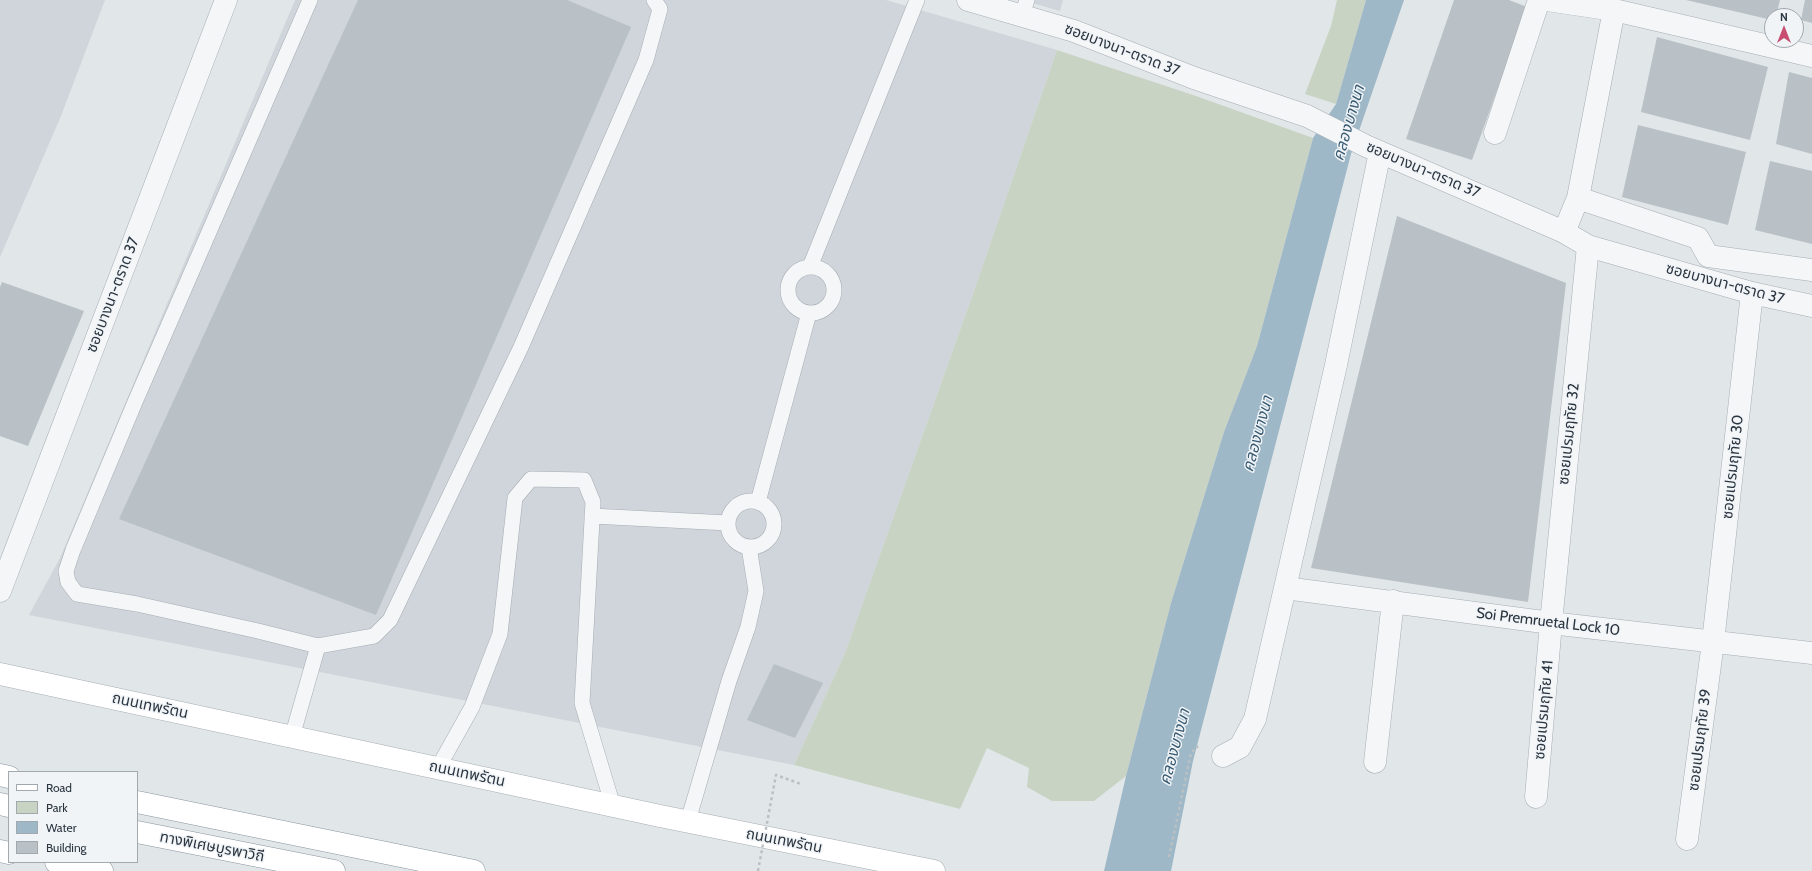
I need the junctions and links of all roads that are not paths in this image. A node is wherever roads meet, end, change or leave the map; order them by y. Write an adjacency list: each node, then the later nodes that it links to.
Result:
1 (226, 0): 26 (street, ซอยบางนา-ตราด 37)
2 (310, 0): 30 (lane)
3 (654, 0): 30 (lane)
4 (917, 0): 16 (lane)
5 (968, 0): 8 (street, ซอยบางนา-ตราด 37)
6 (1539, 0): 11 (street)
7 (1547, 0): 9 (street)
8 (1025, 7): 12 (street, ซอยบางนา-ตราด 37)
9 (1614, 10): 10 (street); 13 (street)
10 (1812, 56)
11 (1495, 133)
12 (1373, 149): 14 (street, ซอยบางนา-ตราด 37); 25 (street)
13 (1578, 198): 14 (street); 17 (street)
14 (1564, 232): 15 (street, ซอยบางนา-ตราด 37)
15 (1588, 246): 18 (street, ซอยบางนา-ตราด 37); 28 (street, ซอยเปรมฤทัย 32)
16 (810, 267): 20 (lane); 20 (lane)
17 (1812, 270)
18 (1752, 293): 19 (street, ซอยบางนา-ตราด 37); 29 (street, ซอยเปรมฤทัย 30)
19 (1812, 306)
20 (809, 313): 21 (lane)
21 (758, 502): 23 (lane); 24 (lane)
22 (592, 516): 23 (lane); 36 (lane); 39 (lane)
23 (728, 523): 24 (lane)
24 (749, 547): 40 (lane)
25 (1285, 588): 27 (street, Soi Premruetal Lock 10); 34 (street)
26 (0, 591)
27 (1393, 601): 28 (street, Soi Premruetal Lock 10); 35 (street)
28 (1551, 623): 29 (street, Soi Premruetal Lock 10); 37 (street, ซอยเปรมฤทัย 41)
29 (1712, 642): 31 (street, Soi Premruetal Lock 10); 42 (street, ซอยเปรมฤทัย 39)
30 (318, 646): 33 (lane)
31 (1812, 653)
32 (0, 674): 33 (main road, ถนนเทพรัตน)
33 (292, 737): 36 (main road, ถนนเทพรัตน)
34 (1222, 756)
35 (1375, 762)
36 (438, 768): 39 (main road, ถนนเทพรัตน)
37 (1536, 797)
38 (138, 802): 46 (main road)
39 (613, 806): 40 (main road, ถนนเทพรัตน)
40 (688, 821): 47 (main road, ถนนเทพรัตน)
41 (138, 832): 45 (main road, ทางพิเศษบูรพาวิถี)
42 (1688, 839)
43 (61, 863): 44 (main road)
44 (102, 871)
45 (334, 871)
46 (474, 871)
47 (934, 871)

